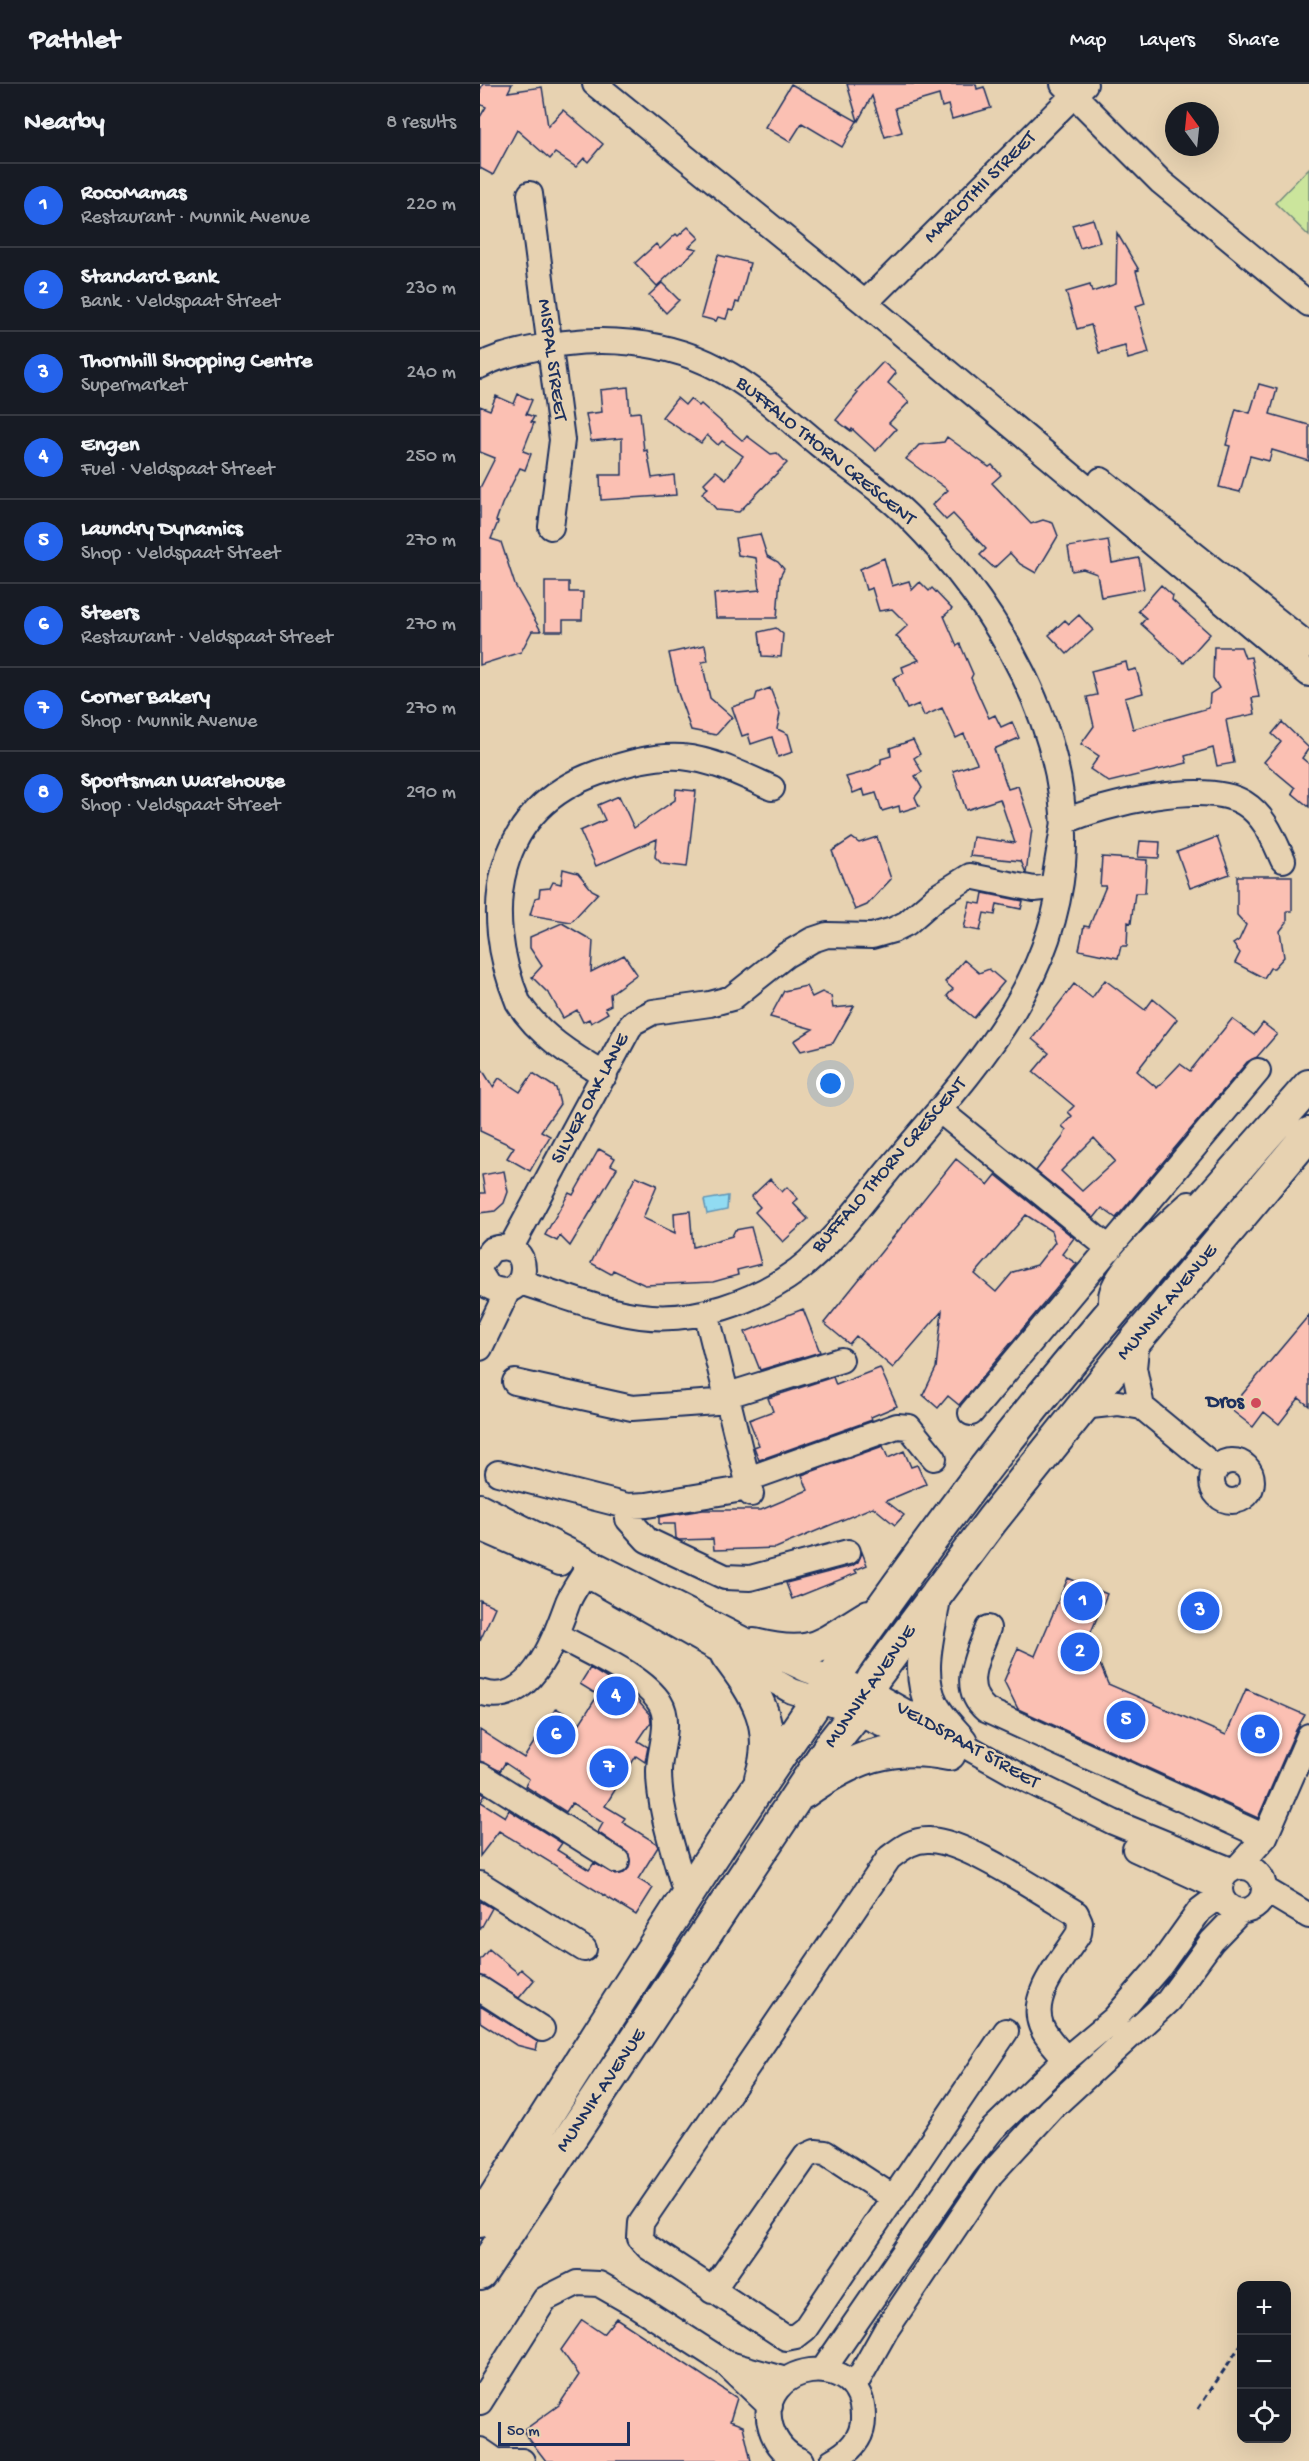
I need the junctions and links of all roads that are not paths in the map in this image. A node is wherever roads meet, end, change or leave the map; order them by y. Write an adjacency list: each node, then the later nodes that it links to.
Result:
1 (595, 84): 5 (street)
2 (615, 84): 5 (street)
3 (1074, 88): 5 (street, MARLOTHII STREET); 6 (street)
4 (530, 194): 7 (street, MISPAL STREET)
5 (871, 298): 10 (street)
6 (1309, 304)
7 (551, 345): 8 (street, BUFFALO THORN CRESCENT); 9 (street, MISPAL STREET); 14 (street, BUFFALO THORN CRESCENT)
8 (480, 366)
9 (551, 527)
10 (1242, 605): 11 (street); 12 (street)
11 (1309, 646)
12 (1307, 669)
13 (772, 788): 18 (street)
14 (1064, 822): 15 (street); 16 (street, BUFFALO THORN CRESCENT); 20 (street, BUFFALO THORN CRESCENT)
15 (1282, 860)
16 (872, 936): 18 (street, SILVER OAK LANE)
17 (1258, 1071): 23 (street)
18 (605, 1075): 22 (street, SILVER OAK LANE)
19 (1309, 1086): 45 (main road, MUNNIK AVENUE)
20 (939, 1110): 23 (street); 26 (street, BUFFALO THORN CRESCENT)
21 (1309, 1134): 27 (main road, MUNNIK AVENUE)
22 (510, 1249): 24 (street); 25 (street)
23 (1110, 1249): 34 (street)
24 (480, 1268): 25 (street)
25 (514, 1286): 26 (street, BUFFALO THORN CRESCENT); 28 (street)
26 (706, 1312): 31 (street)
27 (1137, 1339): 32 (main road, MUNNIK AVENUE); 33 (street)
28 (480, 1348)
29 (841, 1360): 31 (street)
30 (515, 1382): 31 (street)
31 (729, 1398): 38 (street)
32 (1082, 1407): 33 (street); 44 (main road, MUNNIK AVENUE)
33 (1142, 1407): 36 (street)
34 (971, 1413)
35 (934, 1458): 38 (street)
36 (1216, 1468)
37 (498, 1473): 40 (street)
38 (749, 1487): 40 (street)
39 (480, 1506): 48 (street, VELDSPAAT STREET)
40 (627, 1506): 42 (street)
41 (480, 1528): 43 (street, VELDSPAAT STREET)
42 (848, 1552)
43 (584, 1574): 47 (street); 48 (street, VELDSPAAT STREET)
44 (933, 1600): 51 (main road, MUNNIK AVENUE); 53 (main road)
45 (885, 1606): 48 (main road); 49 (main road, MUNNIK AVENUE)
46 (988, 1628): 57 (street)
47 (557, 1635): 50 (street); 61 (street)
48 (741, 1650): 49 (street, VELDSPAAT STREET); 55 (main road)
49 (826, 1689): 51 (street, VELDSPAAT STREET); 55 (main road, MUNNIK AVENUE)
50 (480, 1692)
51 (863, 1701): 53 (street, VELDSPAAT STREET); 56 (main road, MUNNIK AVENUE)
52 (1309, 1737): 57 (street)
53 (955, 1748): 56 (main road); 60 (street, VELDSPAAT STREET)
54 (480, 1775): 58 (street)
55 (757, 1790): 61 (main road, MUNNIK AVENUE)
56 (797, 1797): 70 (main road, MUNNIK AVENUE)
57 (1262, 1842): 60 (street)
58 (617, 1862)
59 (480, 1884): 63 (street)
60 (1241, 1888): 62 (street, VELDSPAAT STREET); 67 (street); 75 (street)
61 (686, 1896): 69 (main road, MUNNIK AVENUE)
62 (1306, 1915)
63 (584, 1949)
64 (480, 1989): 65 (street)
65 (542, 2029)
66 (1006, 2031): 68 (street)
67 (1066, 2059): 71 (street); 73 (street)
68 (894, 2198): 71 (street); 71 (street)
69 (480, 2221)
70 (480, 2274)
71 (712, 2291)
72 (724, 2362): 74 (street); 76 (street); 77 (street)
73 (823, 2370): 74 (street); 75 (street)
74 (786, 2380): 77 (street)
75 (854, 2387): 84 (street)
76 (480, 2402)
77 (770, 2406): 78 (street)
78 (772, 2449): 83 (street)
79 (480, 2450): 80 (street)
80 (496, 2461)
81 (502, 2461): 82 (street)
82 (522, 2461)
83 (801, 2461)
84 (832, 2461)

